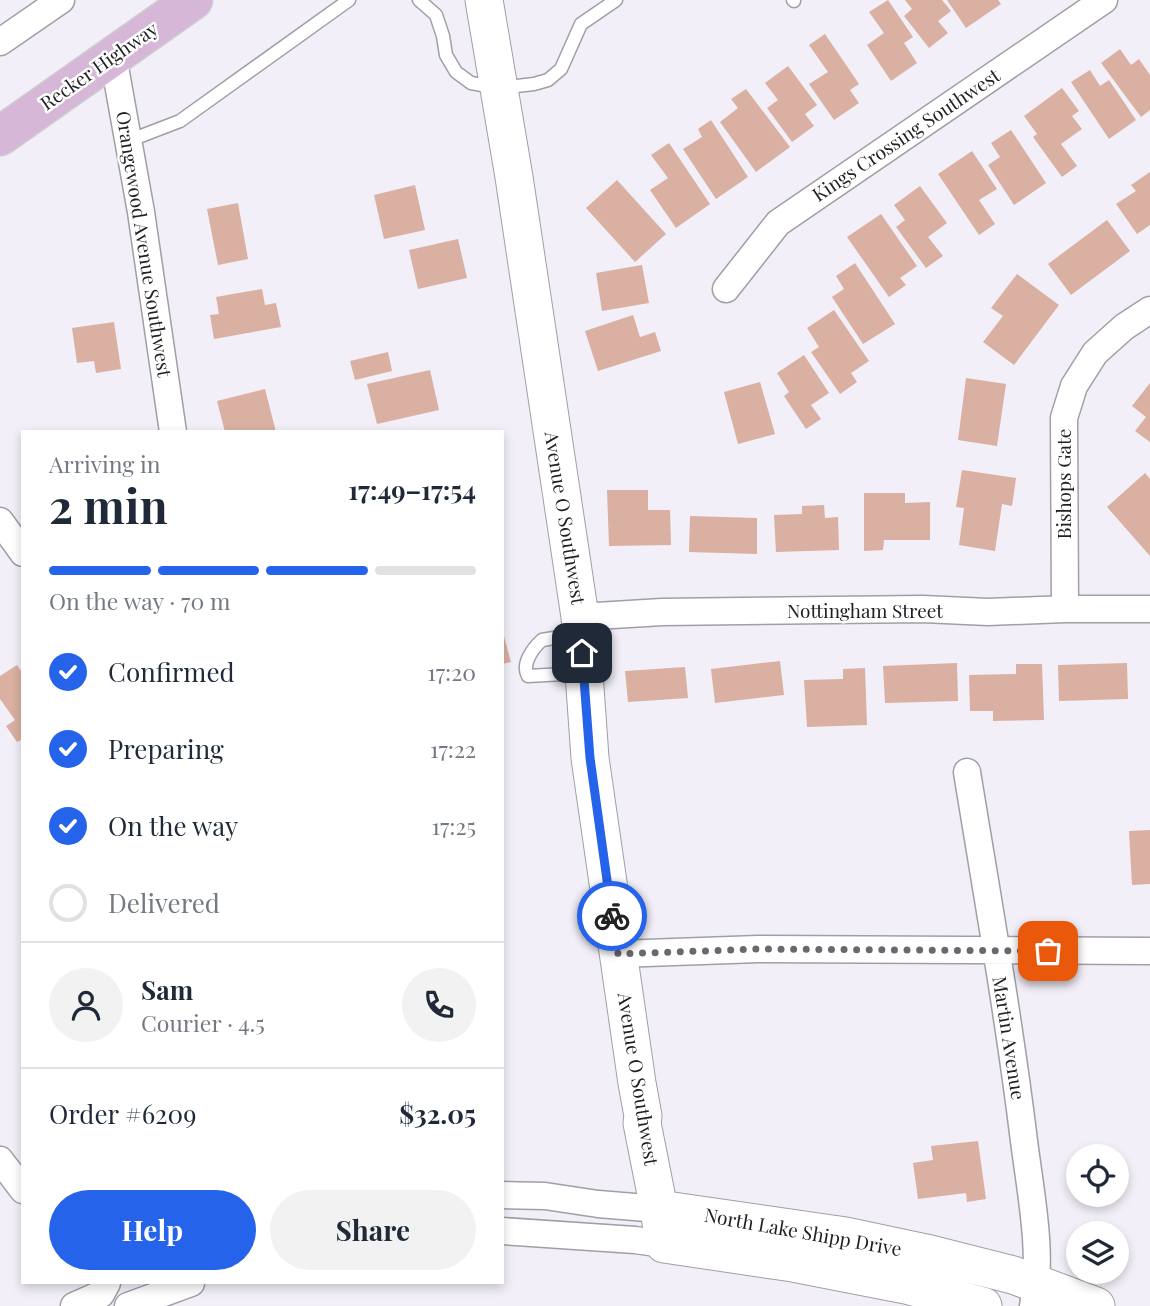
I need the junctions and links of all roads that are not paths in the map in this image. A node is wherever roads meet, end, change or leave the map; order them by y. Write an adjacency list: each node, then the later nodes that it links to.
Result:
1 (61, 0): 8 (street)
2 (193, 0): 9 (main road, Recker Highway)
3 (349, 0): 12 (lane)
4 (419, 0): 10 (lane)
5 (484, 0): 10 (street, Avenue O Southwest)
6 (616, 0): 10 (lane)
7 (1104, 0): 13 (street, Kings Crossing Southwest)
8 (0, 42)
9 (113, 56): 11 (main road, Recker Highway); 12 (street, Orangewood Avenue Southwest)
10 (499, 88): 20 (street, Avenue O Southwest)
11 (1, 132)
12 (128, 141): 15 (street, Orangewood Avenue Southwest)
13 (726, 289)
14 (1150, 310): 18 (street, Bishops Gate)
15 (173, 430)
16 (0, 521): 17 (street)
17 (21, 550)
18 (1065, 609): 19 (street, Nottingham Street); 20 (street, Nottingham Street)
19 (1150, 609)
20 (580, 625): 21 (street, Avenue O Southwest); 21 (lane)
21 (584, 673): 25 (street, Avenue O Southwest)
22 (967, 772): 23 (street, Martin Avenue)
23 (995, 950): 24 (street); 25 (street); 34 (street, Martin Avenue)
24 (1143, 953)
25 (618, 954): 29 (street, Avenue O Southwest)
26 (0, 1160): 27 (street)
27 (21, 1187)
28 (504, 1195): 29 (street, North Lake Shipp Drive)
29 (659, 1209): 31 (street, Avenue O Southwest); 34 (street, North Lake Shipp Drive)
30 (504, 1231): 31 (street, North Lake Shipp Drive)
31 (664, 1244): 37 (street, North Lake Shipp Drive)
32 (188, 1284): 36 (street)
33 (105, 1291): 35 (street)
34 (1035, 1295): 38 (street, North Lake Shipp Drive)
35 (75, 1306)
36 (128, 1306)
37 (983, 1306)
38 (1096, 1306)

